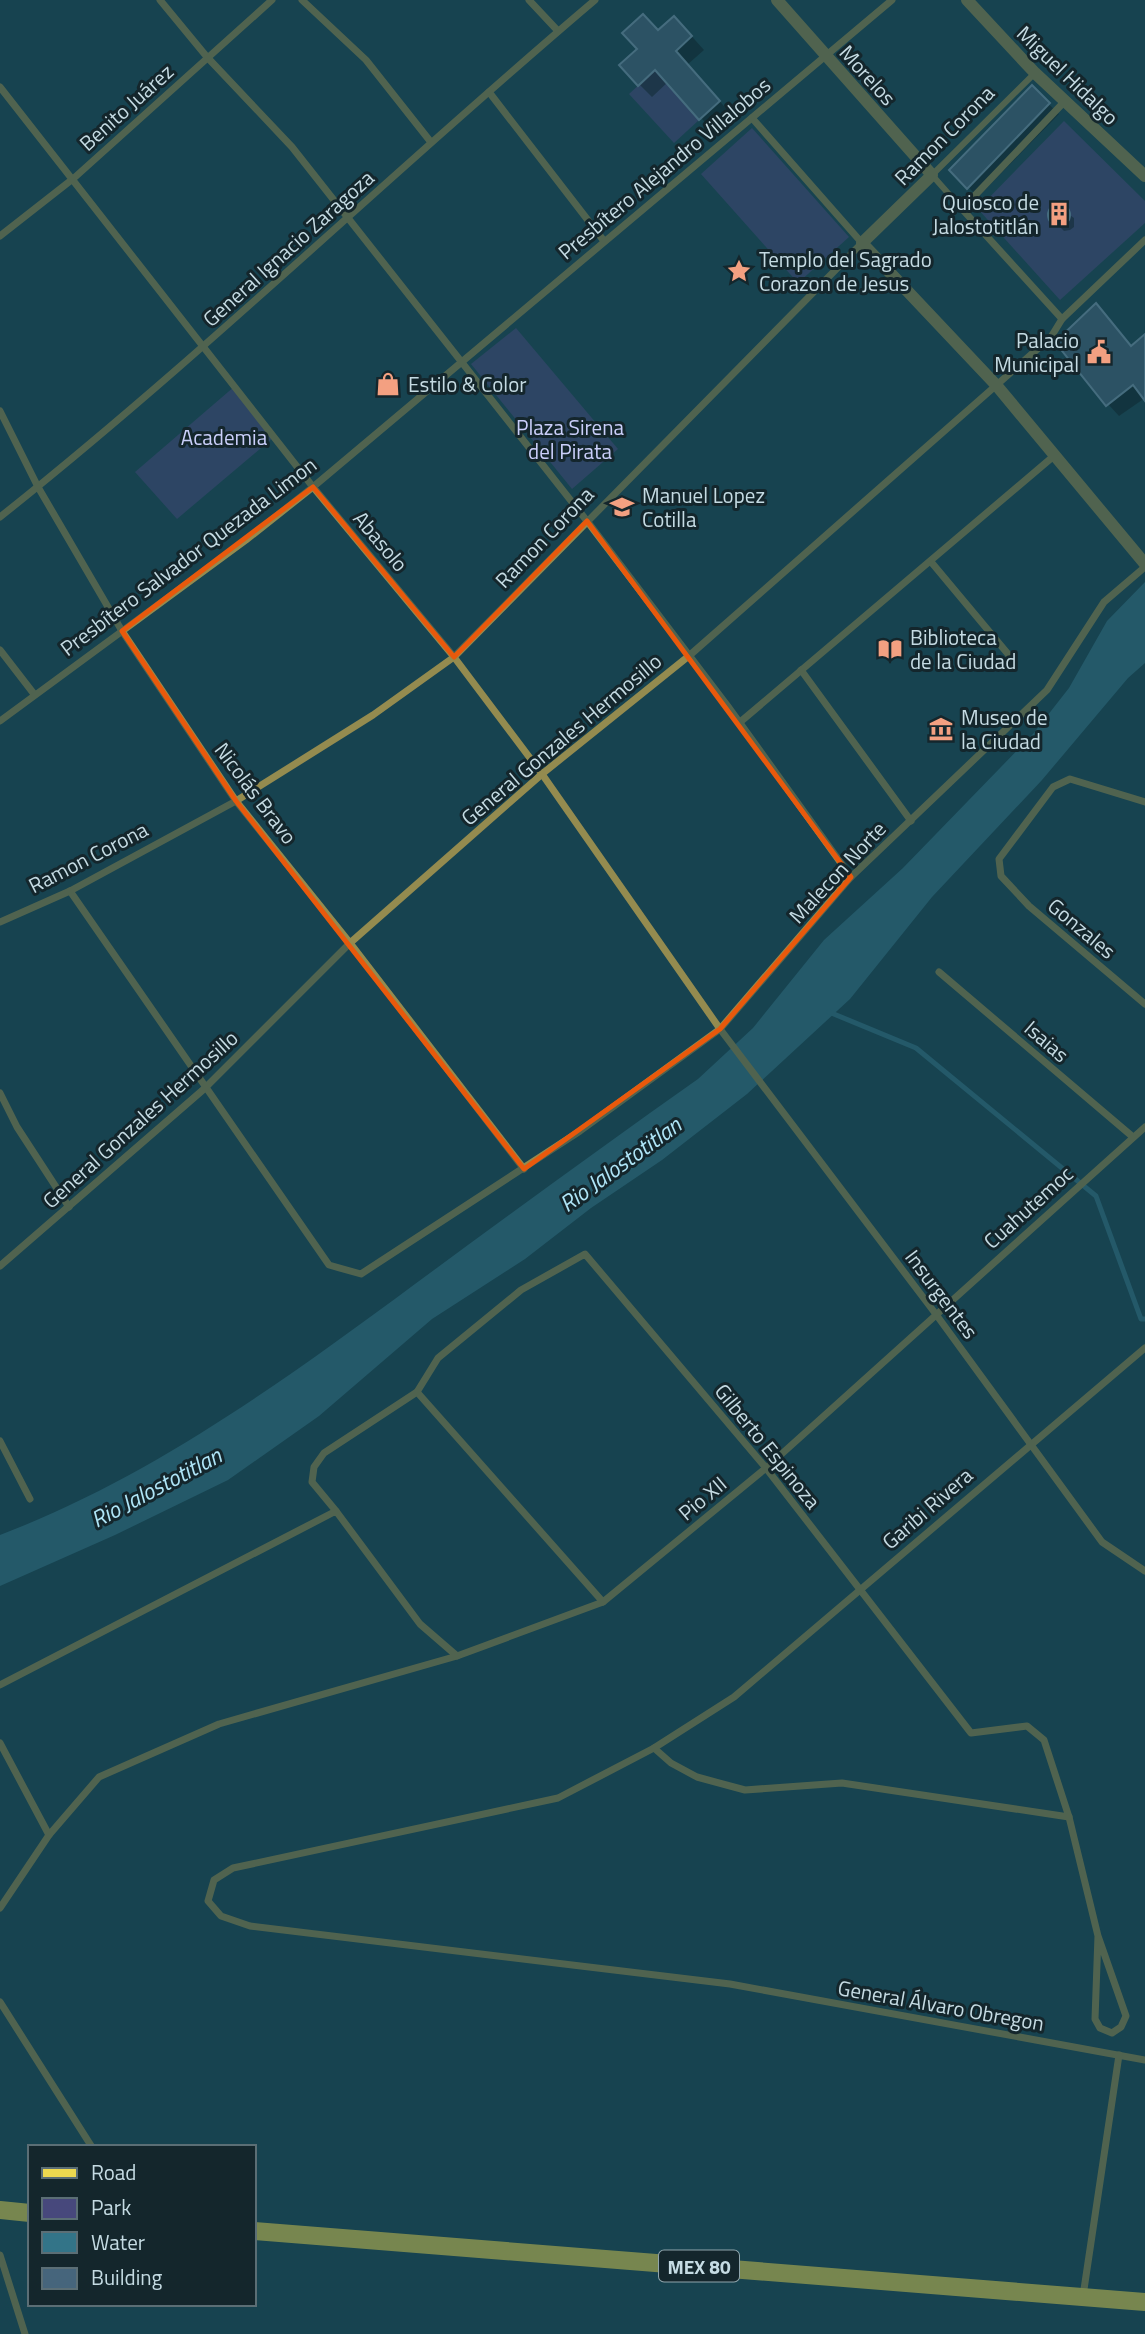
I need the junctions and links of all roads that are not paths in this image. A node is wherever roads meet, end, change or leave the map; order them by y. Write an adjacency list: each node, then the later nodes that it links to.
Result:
1 (160, 0): 11 (street)
2 (272, 0): 11 (street, Benito Juárez)
3 (302, 0): 17 (street)
4 (529, 0): 9 (street)
5 (595, 0): 9 (street, General Ignacio Zaragoza)
6 (777, 0): 10 (street, Morelos)
7 (891, 0): 10 (street, Presbítero Alejandro Villalobos)
8 (967, 0): 12 (street, Miguel Hidalgo)
9 (558, 31): 14 (street, General Ignacio Zaragoza)
10 (825, 56): 16 (street, Presbítero Alejandro Villalobos); 18 (street, Morelos)
11 (207, 57): 20 (street, Benito Juárez); 22 (street)
12 (1035, 73): 15 (street, Miguel Hidalgo); 18 (street, Ramon Corona)
13 (0, 87): 20 (street, Abasolo)
14 (489, 92): 17 (street, General Ignacio Zaragoza); 25 (street)
15 (1065, 101): 19 (street, Miguel Hidalgo); 21 (street)
16 (752, 118): 25 (street, Presbítero Alejandro Villalobos); 26 (street)
17 (430, 141): 22 (street, General Ignacio Zaragoza)
18 (932, 175): 21 (street); 26 (street, Ramon Corona)
19 (1145, 176)
20 (74, 178): 23 (street, Benito Juárez); 28 (street, Abasolo)
21 (962, 209): 27 (street)
22 (348, 219): 28 (street, General Ignacio Zaragoza); 29 (street)
23 (0, 236)
24 (1145, 240): 27 (street, General Gonzales Hermosillo)
25 (604, 241): 29 (street, Presbítero Alejandro Villalobos)
26 (862, 243): 30 (street); 36 (street, Ramon Corona)
27 (1062, 319): 30 (street, General Gonzales Hermosillo)
28 (204, 347): 33 (street, General Ignacio Zaragoza); 34 (street, Abasolo)
29 (459, 362): 34 (street, Presbítero Salvador Quezada Limon); 36 (street)
30 (996, 386): 32 (street); 41 (street, General Gonzales Hermosillo)
31 (0, 411): 33 (street, Nicolás Bravo)
32 (1055, 455): 37 (street); 38 (street)
33 (38, 487): 35 (street, General Ignacio Zaragoza); 39 (street, Nicolás Bravo)
34 (313, 487): 39 (street, Presbítero Salvador Quezada Limon); 42 (street, Abasolo)
35 (0, 517)
36 (587, 521): 41 (street); 42 (street, Ramon Corona)
37 (932, 563): 43 (street); 44 (street)
38 (1145, 565): 51 (street, Malecon Norte)
39 (122, 631): 45 (street, Presbítero Salvador Quezada Limon); 49 (street, Nicolás Bravo)
40 (0, 650): 45 (street)
41 (690, 655): 47 (street); 48 (street, General Gonzales Hermosillo)
42 (454, 657): 48 (street, Abasolo); 49 (street, Ramon Corona)
43 (1013, 660)
44 (802, 670): 47 (street); 51 (street)
45 (34, 694): 46 (street, Presbítero Salvador Quezada Limon)
46 (0, 721)
47 (739, 723): 52 (street)
48 (542, 774): 55 (street, General Gonzales Hermosillo); 58 (street, Abasolo)
49 (236, 801): 53 (street, Ramon Corona); 55 (street, Nicolás Bravo)
50 (1145, 802): 57 (street, Gonzales)
51 (911, 821): 52 (street, Malecon Norte)
52 (851, 877): 58 (street, Malecon Norte)
53 (70, 891): 54 (street, Ramon Corona); 59 (street, Malecon Norte)
54 (0, 922)
55 (351, 943): 59 (street, General Gonzales Hermosillo); 63 (street, Nicolás Bravo)
56 (939, 971): 62 (street, Isaias)
57 (1145, 1004)
58 (720, 1029): 63 (street, Malecon Norte); 66 (street, Insurgentes)
59 (204, 1089): 63 (street, Malecon Norte); 64 (street, General Gonzales Hermosillo)
60 (0, 1093): 64 (street)
61 (1145, 1127): 62 (street, Cuahutemoc)
62 (1133, 1137): 66 (street, Cuahutemoc)
63 (524, 1169)
64 (69, 1207): 65 (street, General Gonzales Hermosillo)
65 (0, 1266)
66 (935, 1313): 70 (street, Insurgentes); 71 (street, Pio XII)
67 (1145, 1348): 70 (street, Garibi Rivera)
68 (417, 1392): 71 (street, Gilberto Espinoza); 73 (street); 76 (street)
69 (0, 1441): 72 (street)
70 (1030, 1443): 74 (street, Insurgentes); 75 (street, Garibi Rivera)
71 (766, 1468): 75 (street, Gilberto Espinoza); 76 (street, Pio XII)
72 (30, 1499)
73 (336, 1511): 77 (street); 78 (street)
74 (1145, 1571)
75 (859, 1590): 80 (street, Garibi Rivera); 81 (street, Gilberto Espinoza)
76 (603, 1602): 77 (street, Pio XII)
77 (457, 1656): 82 (street, Pio XII)
78 (0, 1685)
79 (0, 1743): 82 (street)
80 (654, 1748): 81 (street); 86 (street, General Álvaro Obregon)
81 (1069, 1816): 84 (street)
82 (49, 1835): 83 (street, Pio XII)
83 (0, 1909)
84 (1098, 1936): 84 (street)
85 (0, 2002): 88 (street)
86 (1119, 2055): 87 (street, General Álvaro Obregon); 93 (street)
87 (1145, 2060)
88 (91, 2145)
89 (0, 2210): 90 (main road)
90 (28, 2213)
91 (256, 2231): 93 (main road, MEX 80)
92 (0, 2255): 95 (street)
93 (1083, 2297): 94 (main road, MEX 80)
94 (1145, 2302)
95 (25, 2334)

